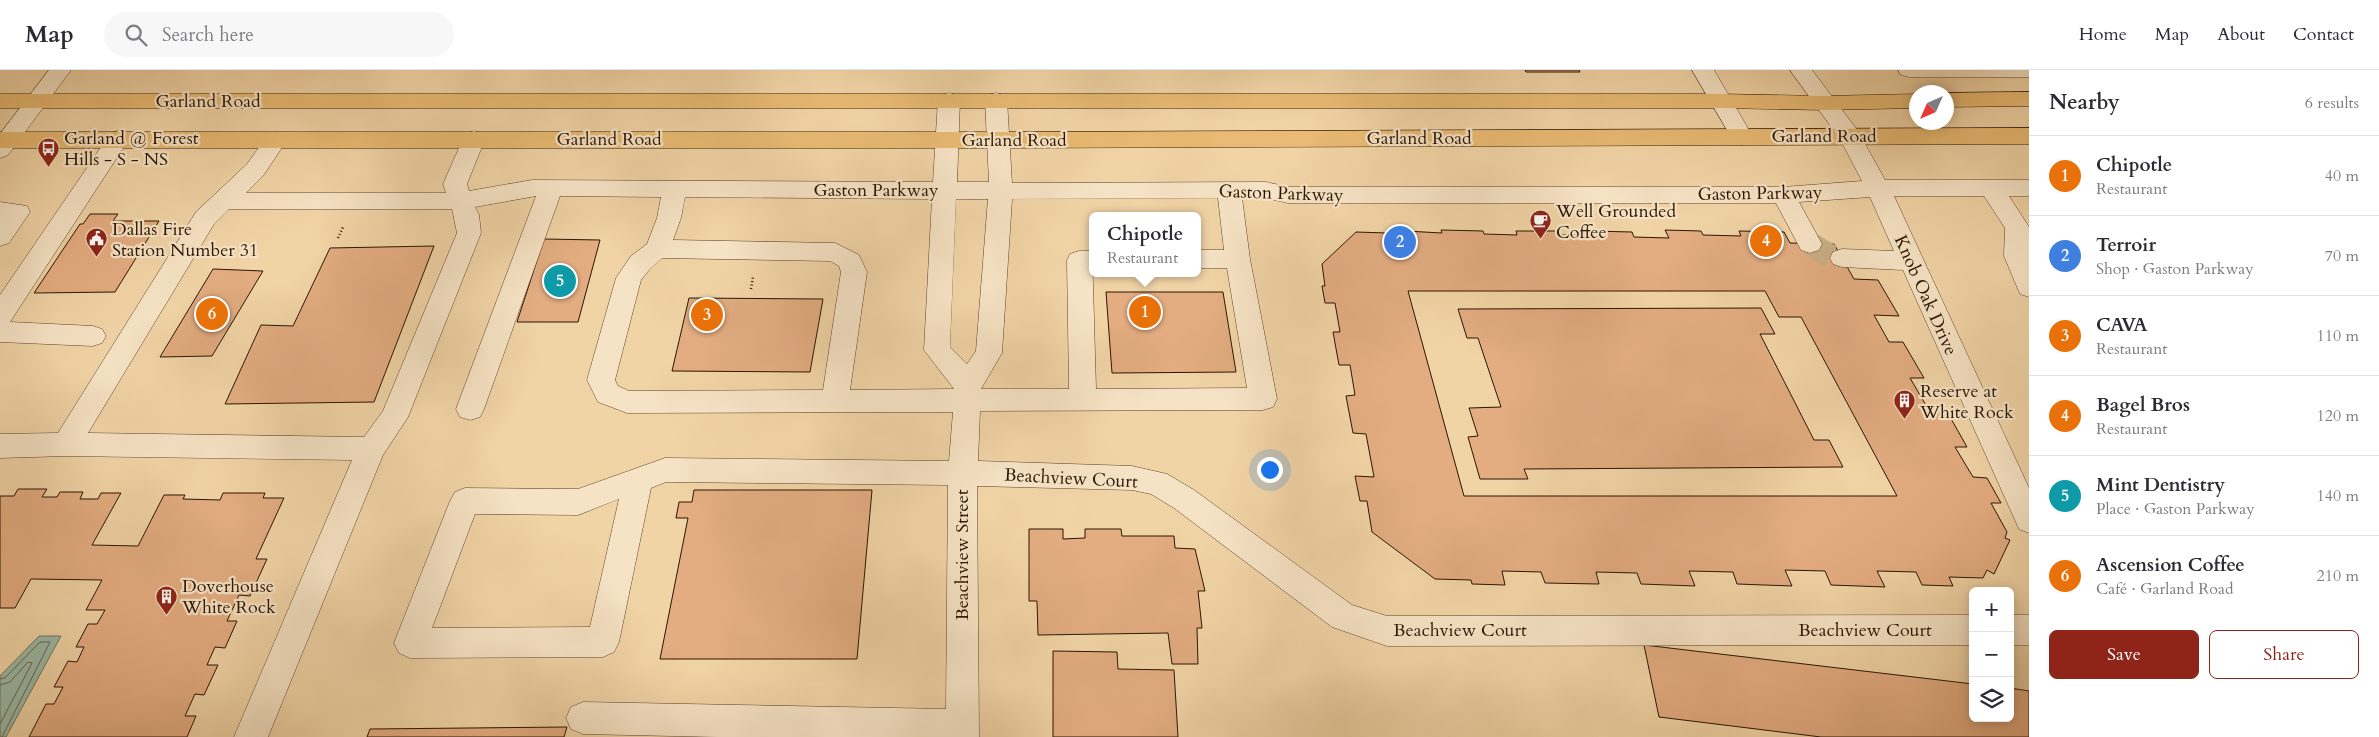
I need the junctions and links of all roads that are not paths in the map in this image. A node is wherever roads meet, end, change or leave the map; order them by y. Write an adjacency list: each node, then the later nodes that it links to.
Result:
1 (60, 70): 14 (street)
2 (1703, 70): 16 (street)
3 (1801, 70): 18 (street, Knob Oak Drive)
4 (1909, 70): 5 (street)
5 (1959, 70): 6 (street); 12 (street)
6 (2029, 70)
7 (2029, 99): 12 (main road)
8 (493, 100): 9 (main road, Garland Road); 15 (main road, Garland Road); 24 (main road)
9 (949, 100): 10 (main road, Garland Road); 26 (street)
10 (996, 100): 16 (main road, Garland Road); 27 (street)
11 (1954, 100): 12 (main road)
12 (1981, 100)
13 (0, 101): 14 (main road, Garland Road)
14 (38, 101): 15 (main road, Garland Road); 28 (street)
15 (215, 101): 23 (main road)
16 (1722, 101): 18 (main road, Garland Road); 21 (street)
17 (1909, 101): 18 (main road, Garland Road)
18 (1824, 103): 19 (street, Knob Oak Drive)
19 (1850, 136): 20 (main road, Garland Road); 21 (main road, Garland Road); 30 (street, Knob Oak Drive)
20 (2029, 136)
21 (1742, 137): 27 (main road, Garland Road)
22 (118, 139): 23 (main road, Garland Road); 28 (main road, Garland Road); 50 (street)
23 (191, 139): 25 (main road, Garland Road)
24 (474, 139): 25 (main road, Garland Road); 26 (main road, Garland Road); 38 (street)
25 (276, 140): 39 (street)
26 (947, 140): 27 (main road, Garland Road); 35 (street)
27 (998, 140): 36 (street)
28 (3, 143)
29 (541, 188): 33 (street, Gaston Parkway); 38 (street, Gaston Parkway); 56 (street)
30 (1878, 188): 31 (street, Gaston Parkway); 37 (street, Gaston Parkway); 48 (street, Knob Oak Drive)
31 (1991, 188): 32 (street, Gaston Parkway); 49 (street)
32 (2029, 188)
33 (674, 189): 35 (street, Gaston Parkway); 43 (street)
34 (1229, 190): 36 (street, Gaston Parkway); 37 (street, Gaston Parkway); 46 (street)
35 (944, 191): 36 (street, Gaston Parkway); 53 (street)
36 (1001, 191): 53 (street)
37 (1783, 195): 42 (street)
38 (460, 201): 39 (street, Gaston Parkway); 59 (street)
39 (222, 202): 57 (street)
40 (0, 211): 41 (street)
41 (0, 237)
42 (1810, 244)
43 (657, 249): 55 (street); 55 (street)
44 (1842, 258): 48 (street)
45 (1201, 259): 46 (street)
46 (1238, 259): 54 (street)
47 (1089, 260): 54 (street)
48 (1911, 261): 62 (street, Knob Oak Drive)
49 (2029, 287)
50 (0, 316)
51 (0, 332): 52 (street)
52 (93, 336)
53 (968, 392): 54 (street); 55 (street); 60 (street, Beachview Street)
54 (1083, 399)
55 (835, 402)
56 (470, 409)
57 (66, 444): 58 (street); 59 (street)
58 (0, 446)
59 (371, 450): 68 (street)
60 (963, 473): 61 (street, Beachview Court); 63 (street, Beachview Court); 67 (street, Beachview Street)
61 (638, 480): 61 (street, Beachview Court)
62 (2029, 520)
63 (1969, 630)
64 (2014, 630): 65 (street)
65 (2029, 630)
66 (583, 718): 67 (street)
67 (962, 732)
68 (251, 737)

